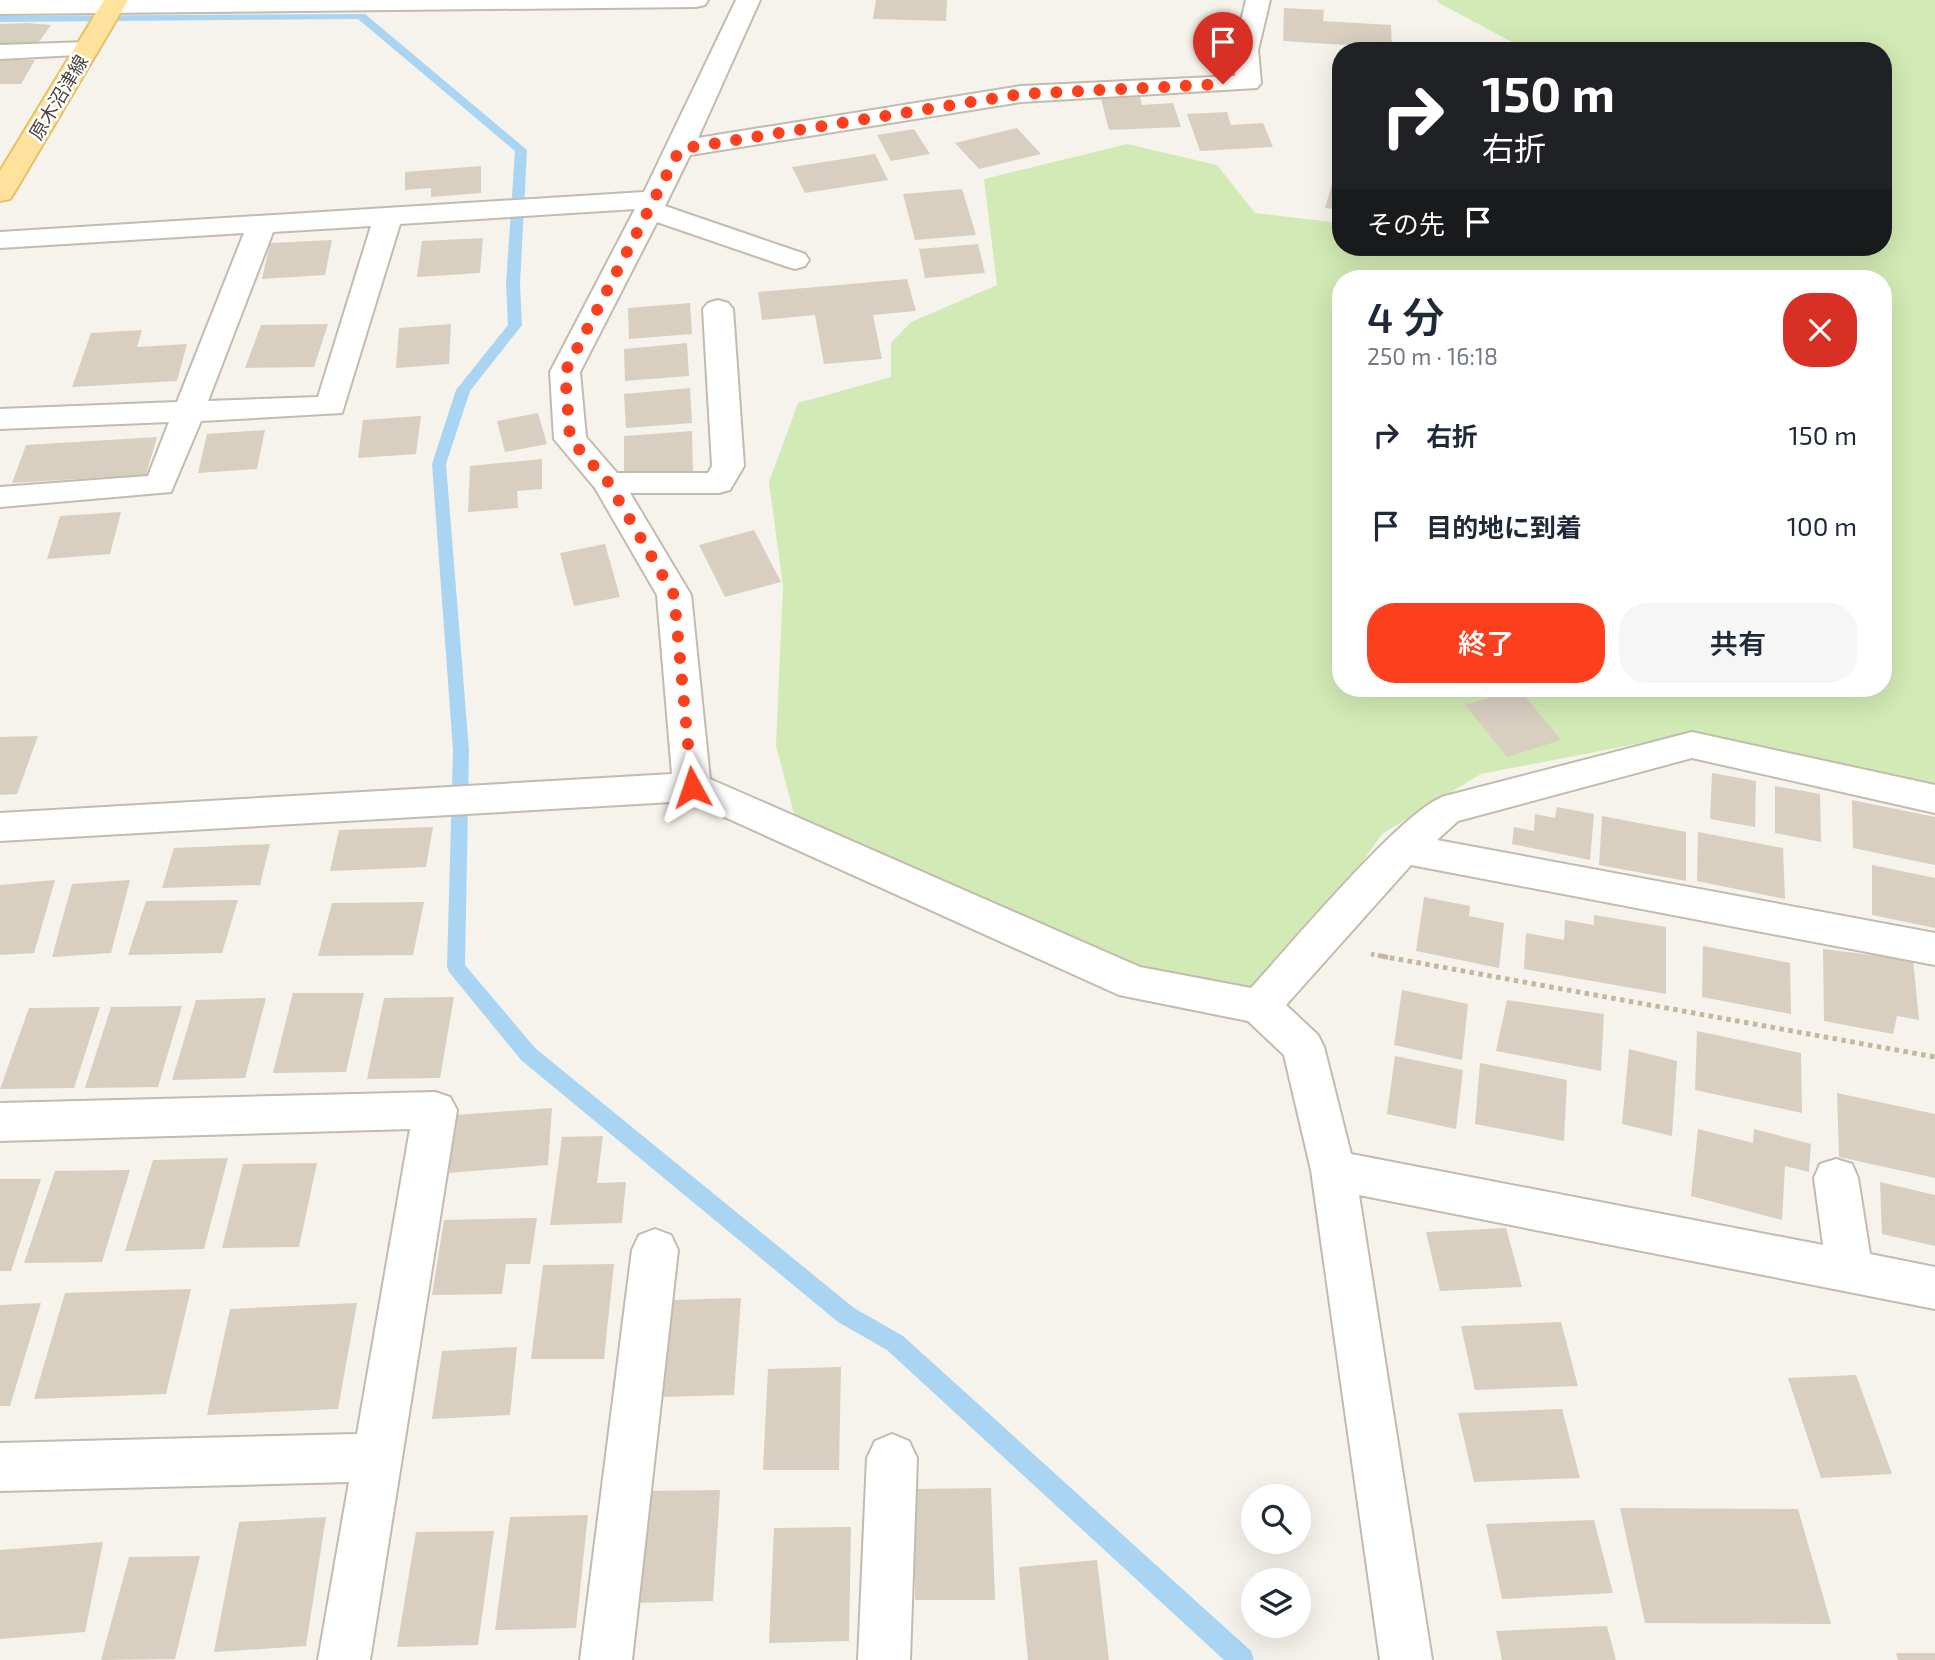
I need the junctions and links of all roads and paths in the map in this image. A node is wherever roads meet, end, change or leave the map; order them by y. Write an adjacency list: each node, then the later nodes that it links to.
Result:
1 (696, 0): 4 (street)
2 (748, 0): 8 (street)
3 (1258, 0): 8 (street)
4 (113, 4): 5 (street); 6 (main road, 原木沼津線)
5 (0, 7)
6 (92, 39): 7 (street); 9 (main road, 原木沼津線)
7 (0, 51)
8 (680, 149): 10 (street)
9 (0, 193)
10 (652, 205): 11 (street); 14 (street); 18 (street)
11 (388, 216): 12 (street); 16 (street)
12 (262, 224): 13 (street); 16 (street)
13 (0, 240)
14 (795, 260)
15 (718, 309): 18 (street)
16 (190, 409): 17 (street); 19 (street)
17 (0, 419)
18 (608, 482): 20 (street)
19 (0, 497)
20 (692, 787): 22 (street); 26 (street)
21 (1935, 799): 23 (street)
22 (0, 827)
23 (1403, 849): 24 (street); 25 (street)
24 (1316, 944): 26 (street); 27 (path)
25 (1935, 950)
26 (1260, 1006): 29 (street)
27 (1935, 1057)
28 (0, 1122): 34 (street)
29 (1333, 1170): 32 (street); 40 (street)
30 (1836, 1178): 32 (street)
31 (655, 1250): 38 (street)
32 (1850, 1271): 33 (street)
33 (1935, 1288)
34 (377, 1457): 36 (street); 37 (street)
35 (892, 1458): 39 (street)
36 (0, 1467)
37 (344, 1660)
38 (606, 1660)
39 (884, 1660)
40 (1406, 1660)

